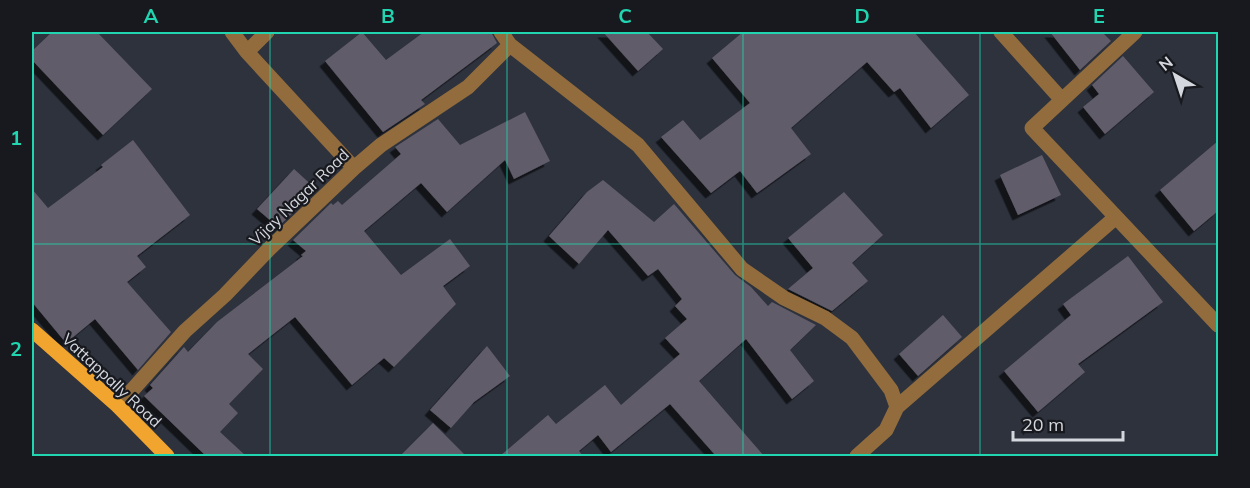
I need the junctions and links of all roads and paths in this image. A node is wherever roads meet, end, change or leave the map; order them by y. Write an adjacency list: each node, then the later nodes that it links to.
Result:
1 (232, 32): 7 (street)
2 (267, 32): 7 (street)
3 (501, 32): 6 (street)
4 (1001, 32): 8 (street)
5 (1135, 32): 8 (street)
6 (510, 45): 9 (street, Vijay Nagar Road); 14 (street)
7 (247, 52): 9 (street)
8 (1062, 100): 10 (street)
9 (354, 168): 13 (street, Vijay Nagar Road)
10 (1116, 217): 11 (street); 14 (street)
11 (1218, 325)
12 (32, 330): 13 (main road, Vattappally Road)
13 (118, 406): 15 (main road, Vattappally Road)
14 (897, 407): 16 (street)
15 (161, 454)
16 (857, 456)

